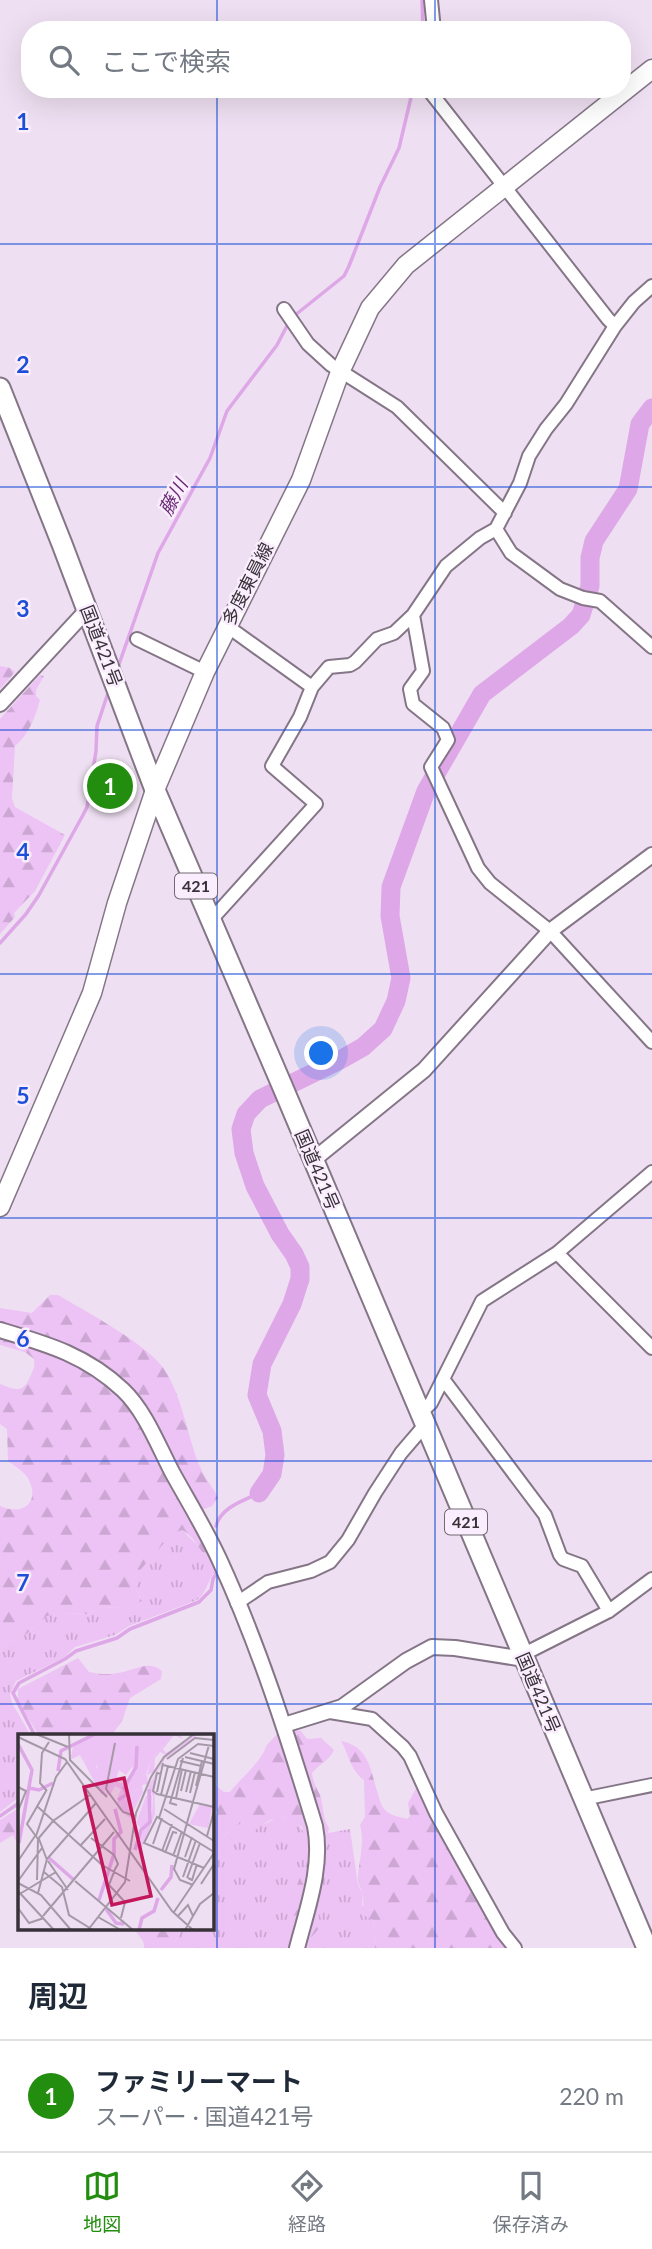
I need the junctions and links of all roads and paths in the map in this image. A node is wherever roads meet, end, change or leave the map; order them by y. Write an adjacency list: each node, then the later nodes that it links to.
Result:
1 (431, 0): 2 (street)
2 (432, 21)
3 (652, 69): 4 (main road, 多度東員線)
4 (631, 86)
5 (435, 98): 7 (street)
6 (616, 98): 7 (main road, 多度東員線)
7 (504, 187): 10 (street); 11 (main road, 多度東員線)
8 (652, 286): 10 (street)
9 (285, 311): 11 (street)
10 (615, 326): 13 (street)
11 (340, 372): 13 (street); 17 (main road, 多度東員線)
12 (0, 388): 15 (highway, 国道421号 / 421)
13 (505, 513): 14 (street)
14 (496, 529): 16 (street); 19 (street)
15 (87, 610): 22 (street); 23 (highway, 国道421号 / 421)
16 (414, 615): 21 (street); 26 (street)
17 (227, 626): 20 (main road, 多度東員線); 21 (street)
18 (137, 639): 20 (street)
19 (652, 647)
20 (205, 672): 23 (main road, 多度東員線)
21 (312, 687): 25 (street)
22 (0, 704)
23 (155, 790): 25 (highway, 国道421号 / 421); 30 (main road, 多度東員線)
24 (652, 855): 26 (street)
25 (211, 920): 28 (highway, 国道421号 / 421)
26 (550, 931): 27 (street); 28 (street)
27 (652, 1042)
28 (313, 1161): 35 (highway, 国道421号 / 421)
29 (652, 1172): 31 (street)
30 (0, 1207)
31 (557, 1253): 33 (street); 34 (street)
32 (0, 1330): 37 (street)
33 (652, 1348)
34 (443, 1379): 35 (street); 38 (street)
35 (422, 1419): 37 (street); 39 (highway, 国道421号 / 421)
36 (652, 1579): 38 (street)
37 (237, 1603): 41 (street)
38 (609, 1611): 39 (street)
39 (523, 1657): 40 (street); 43 (highway, 国道421号 / 421)
40 (330, 1712): 41 (street); 45 (street)
41 (284, 1725): 44 (street)
42 (652, 1785): 43 (street)
43 (583, 1799): 46 (highway, 国道421号 / 421)
44 (297, 1948)
45 (515, 1948)
46 (647, 1948)

